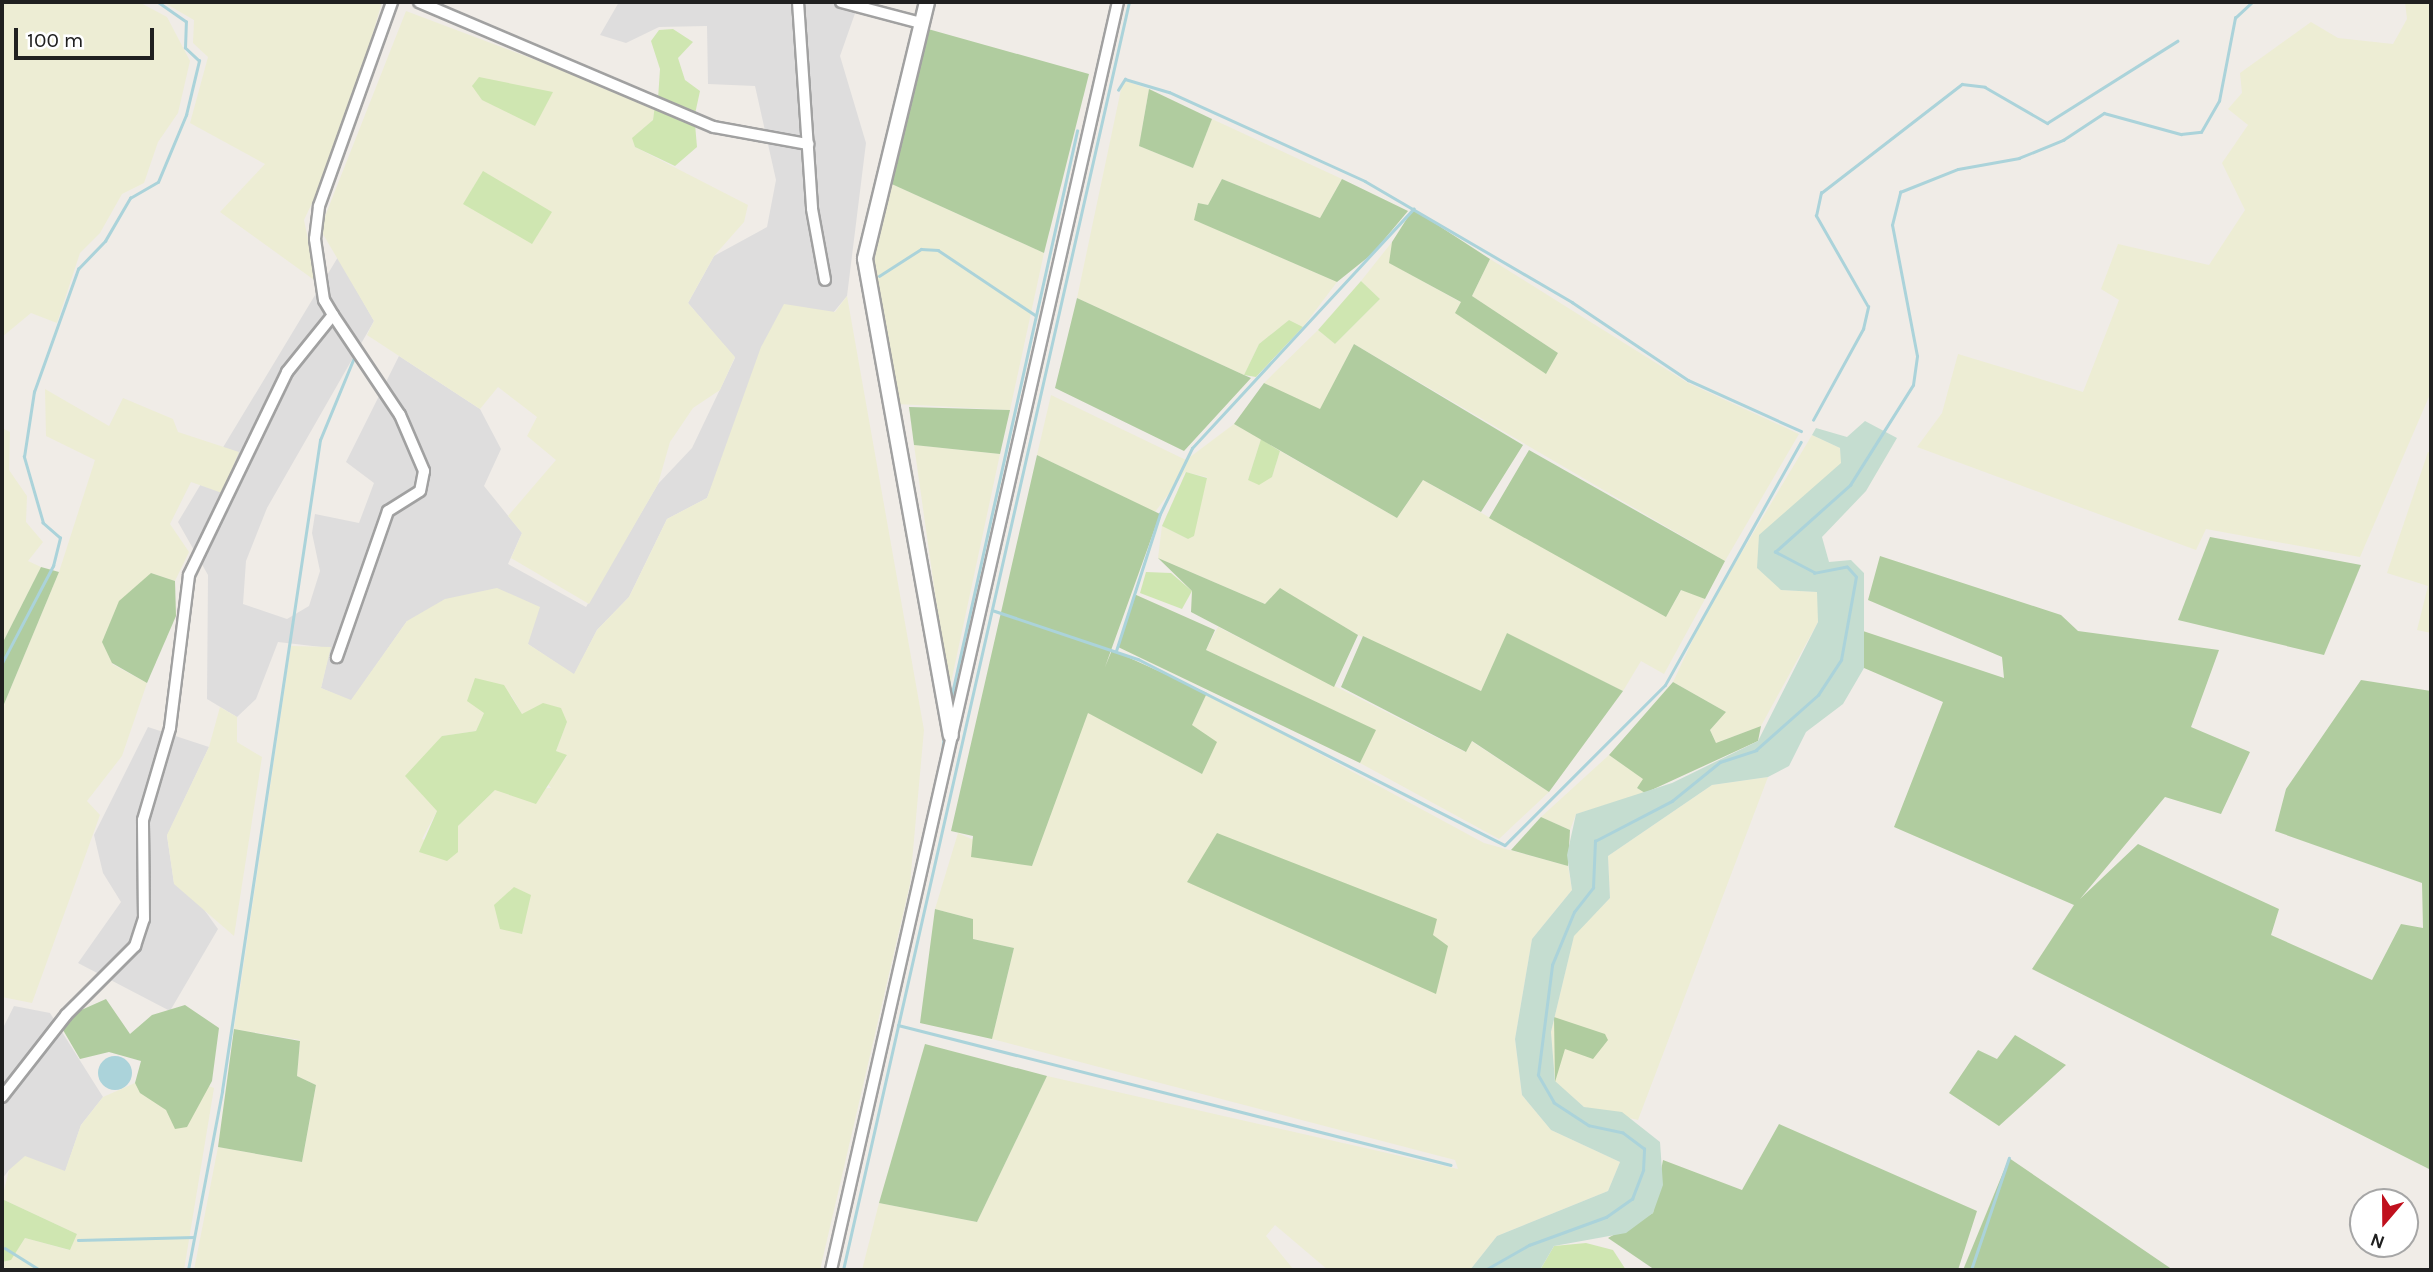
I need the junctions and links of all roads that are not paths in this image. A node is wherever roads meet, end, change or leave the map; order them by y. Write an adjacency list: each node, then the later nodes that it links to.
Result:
1 (392, 2): 10 (street)
2 (419, 2): 8 (street)
3 (798, 2): 8 (street)
4 (841, 2): 7 (street)
5 (927, 2): 7 (street)
6 (1118, 2): 12 (street)
7 (921, 23): 12 (street)
8 (808, 144): 9 (street)
9 (825, 280)
10 (334, 316): 11 (street); 13 (street)
11 (337, 657)
12 (951, 735): 14 (street)
13 (2, 1097)
14 (831, 1270)

